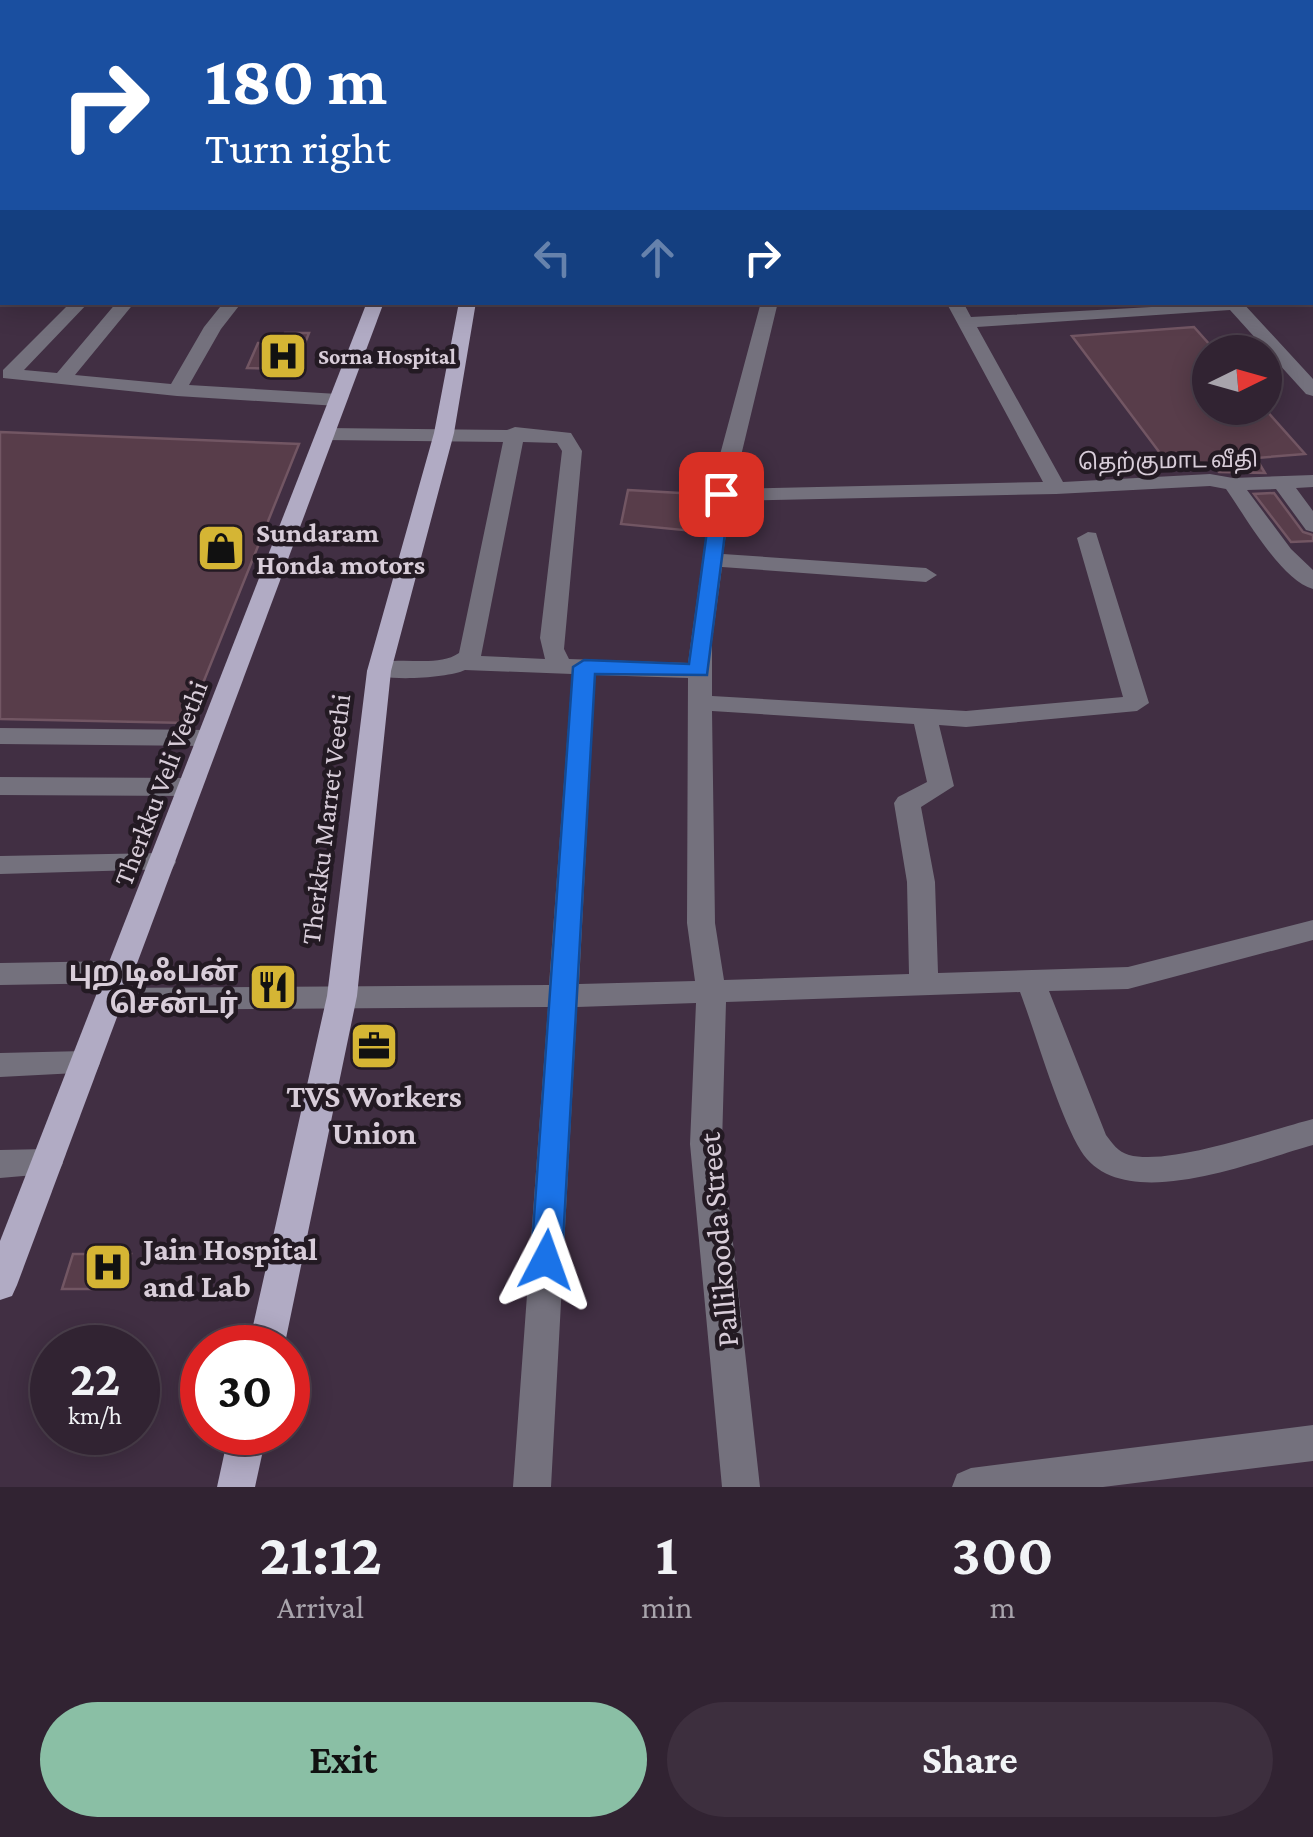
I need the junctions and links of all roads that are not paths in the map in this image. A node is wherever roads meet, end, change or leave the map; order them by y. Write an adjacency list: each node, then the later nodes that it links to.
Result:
1 (78, 305): 11 (street)
2 (124, 305): 11 (street)
3 (232, 305): 12 (street)
4 (375, 305): 14 (main road, Therkku Veli Veethi)
5 (467, 305): 17 (main road, Therkku Marret Veethi)
6 (769, 305): 22 (street, Pallikooda Street)
7 (955, 305): 10 (street, தெற்குமாட வீதி)
8 (1219, 305): 10 (street)
9 (1234, 305): 13 (street)
10 (964, 323): 21 (street, தெற்குமாட வீதி)
11 (62, 379): 12 (street)
12 (177, 390): 14 (street)
13 (1313, 390)
14 (338, 400): 16 (main road, Therkku Veli Veethi)
15 (515, 433): 17 (street); 28 (street); 29 (street)
16 (326, 434): 17 (street); 35 (main road, Therkku Veli Veethi)
17 (444, 434): 31 (main road, Therkku Marret Veethi)
18 (1313, 481): 19 (street, தெற்குமாட வீதி)
19 (1282, 483): 20 (street, தெற்குமாட வீதி); 23 (street)
20 (1232, 484): 21 (street, தெற்குமாட வீதி); 27 (street)
21 (1056, 488): 22 (street)
22 (721, 494): 25 (street, Pallikooda Street)
23 (1313, 526)
24 (1088, 538): 33 (street)
25 (712, 560): 26 (street); 30 (street, Pallikooda Street)
26 (926, 576)
27 (1313, 582)
28 (463, 663): 29 (street); 31 (street)
29 (573, 666): 30 (street); 47 (street)
30 (700, 670): 32 (street, Pallikooda Street)
31 (379, 671): 46 (main road, Therkku Marret Veethi)
32 (700, 703): 33 (street); 45 (street, Pallikooda Street)
33 (924, 716): 44 (street)
34 (0, 736): 35 (street)
35 (209, 738): 37 (main road, Therkku Veli Veethi)
36 (0, 786): 37 (street)
37 (190, 787): 38 (main road, Therkku Veli Veethi)
38 (162, 862): 39 (street); 43 (main road, Therkku Veli Veethi)
39 (0, 865)
40 (1313, 930): 42 (street)
41 (0, 974): 43 (street)
42 (1031, 982): 44 (street); 50 (street)
43 (115, 985): 46 (street); 48 (main road, Therkku Veli Veethi)
44 (924, 986): 45 (street)
45 (711, 992): 47 (street); 60 (street, Pallikooda Street)
46 (342, 996): 47 (street); 54 (main road, Therkku Marret Veethi)
47 (563, 996): 59 (street)
48 (85, 1063): 49 (street); 51 (main road, Therkku Veli Veethi)
49 (0, 1066)
50 (1313, 1132)
51 (46, 1163): 52 (street); 53 (main road, Therkku Veli Veethi)
52 (0, 1164)
53 (0, 1285)
54 (271, 1325)
55 (1313, 1444): 57 (street)
56 (243, 1455): 58 (main road)
57 (1012, 1484): 61 (street)
58 (236, 1487)
59 (532, 1487)
60 (741, 1487)
61 (971, 1487)

